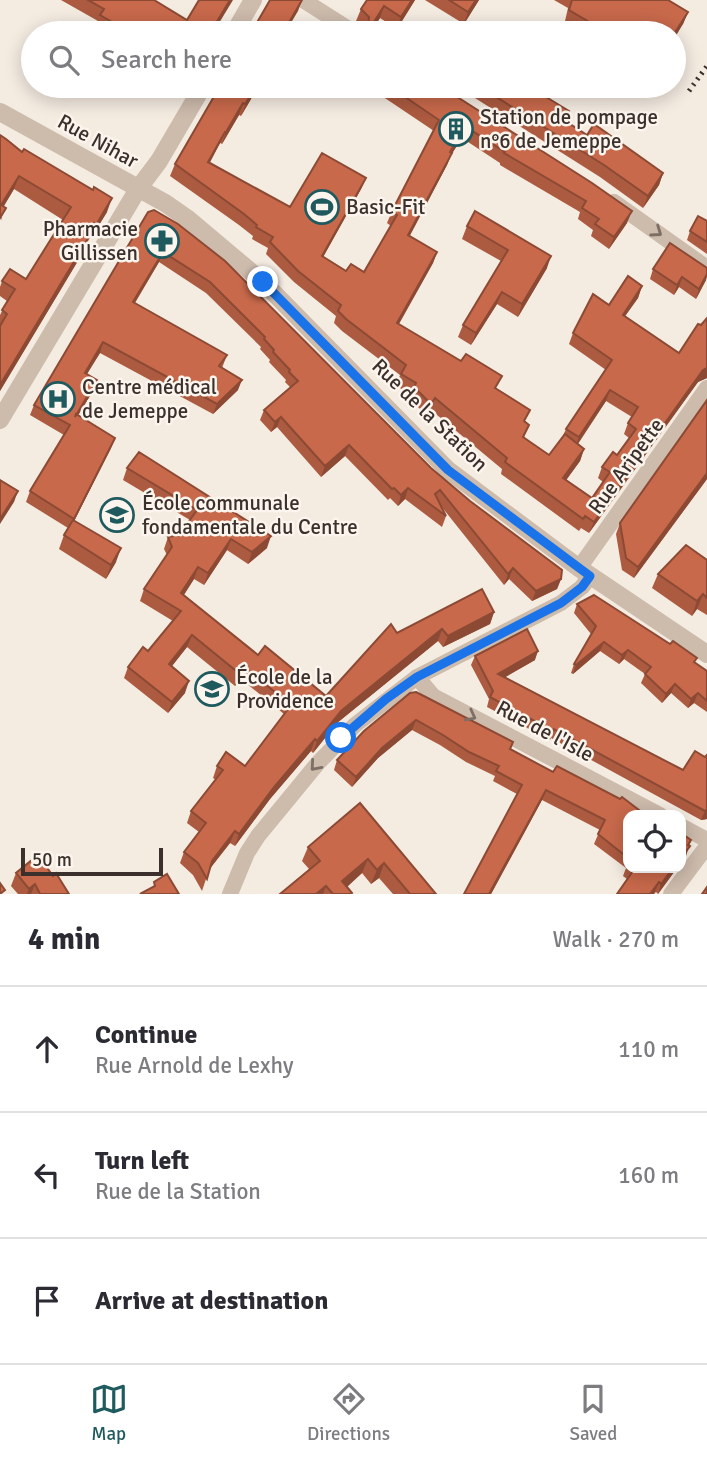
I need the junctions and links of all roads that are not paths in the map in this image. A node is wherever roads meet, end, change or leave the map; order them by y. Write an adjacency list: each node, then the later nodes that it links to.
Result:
1 (253, 0): 3 (street)
2 (303, 0): 4 (street)
3 (240, 21)
4 (336, 21)
5 (196, 98): 7 (street)
6 (0, 112): 7 (street, Rue Nihar)
7 (138, 189): 11 (street); 12 (street, Rue de la Station)
8 (605, 195): 9 (street, one-way to 9)
9 (707, 268)
10 (707, 388): 12 (street, Rue Aripette)
11 (0, 420)
12 (585, 572): 13 (street, Rue de la Station); 14 (street, Rue Aripette)
13 (707, 654)
14 (417, 677): 15 (street, Rue de l'Isle, one-way to 15); 19 (street, Rue Aripette, one-way to 19)
15 (650, 810)
16 (686, 829): 17 (street)
17 (707, 840)
18 (707, 846): 20 (street)
19 (230, 894)
20 (671, 894)

